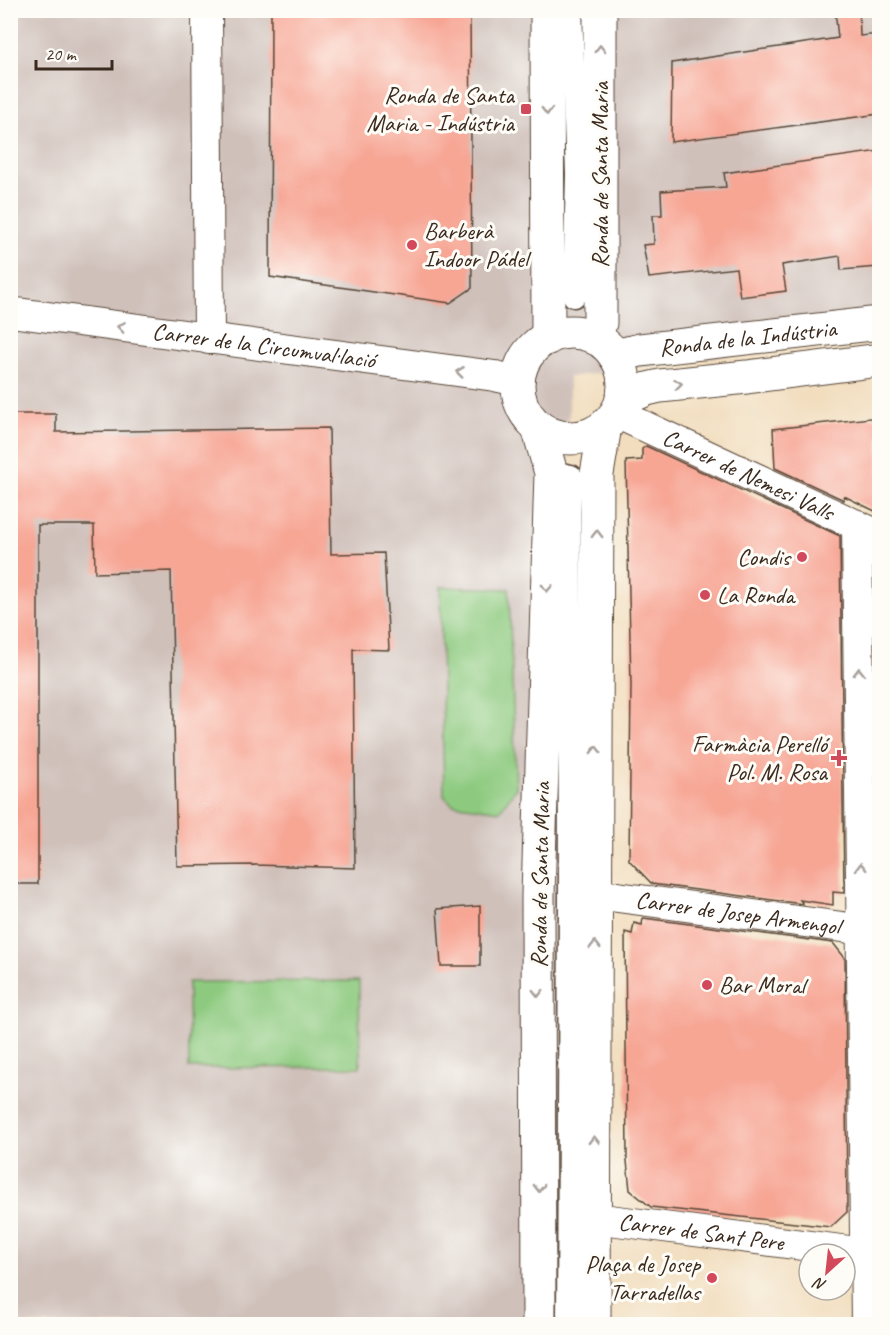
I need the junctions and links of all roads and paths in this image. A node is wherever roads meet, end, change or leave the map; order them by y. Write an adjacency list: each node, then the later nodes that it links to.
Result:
1 (207, 10): 9 (street)
2 (547, 10): 8 (street, one-way to 8)
3 (571, 10): 5 (street, Ronda de Santa Maria)
4 (600, 10): 10 (street, Ronda de Santa Maria, one-way to 4)
5 (572, 295)
6 (10, 312): 9 (street, Carrer de la Circumval·lació, one-way to 6)
7 (879, 323): 10 (street, Ronda de la Indústria)
8 (548, 338): 10 (street); 12 (street)
9 (209, 339): 12 (street, Carrer de la Circumval·lació, one-way to 9)
10 (605, 347): 13 (street)
11 (879, 360): 13 (street, Ronda de la Indústria, one-way to 11)
12 (518, 381): 14 (street)
13 (615, 413): 14 (street); 16 (street, Carrer de Nemesi Valls); 17 (street, one-way to 13)
14 (538, 427): 21 (street, Ronda de Santa Maria, one-way to 21)
15 (570, 475): 22 (street, Ronda de Santa Maria)
16 (868, 531): 18 (street, one-way to 16)
17 (595, 894): 18 (street, Carrer de Josep Armengol); 19 (street, one-way to 17)
18 (871, 931): 20 (street)
19 (594, 1218): 20 (street, Carrer de Sant Pere); 23 (street)
20 (872, 1254): 24 (street)
21 (539, 1324)
22 (568, 1324)
23 (594, 1324)
24 (866, 1324)

